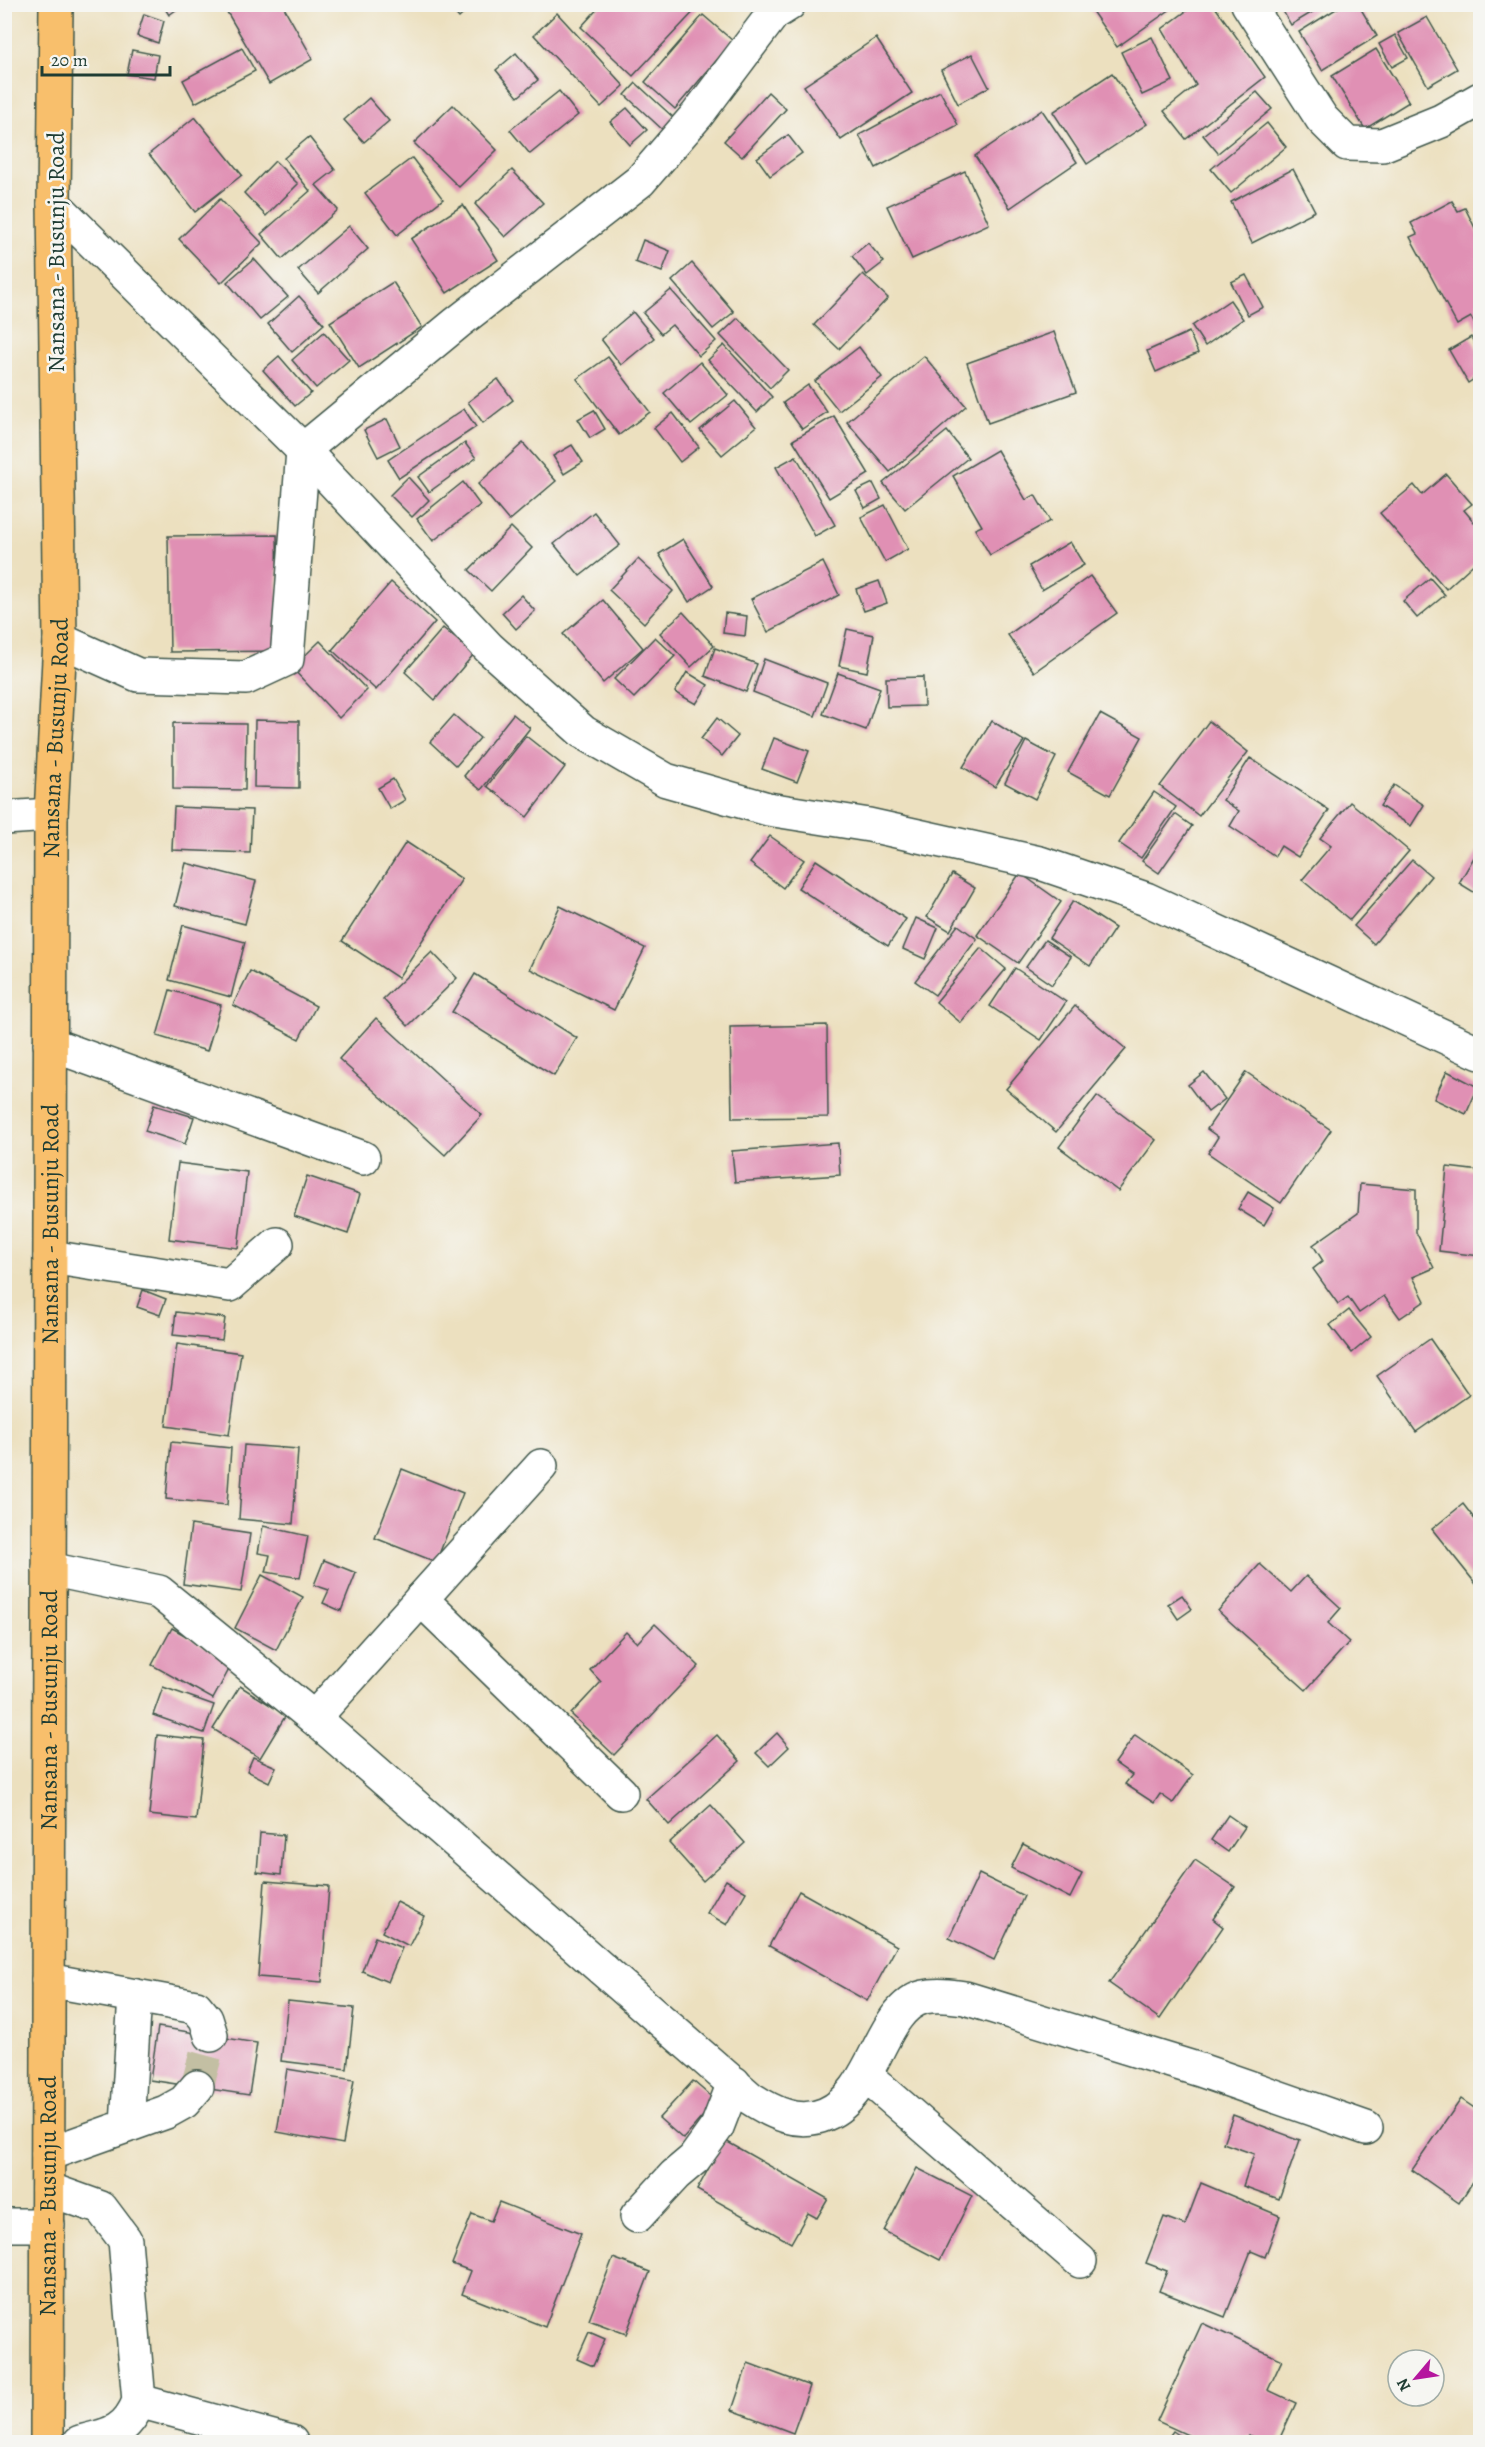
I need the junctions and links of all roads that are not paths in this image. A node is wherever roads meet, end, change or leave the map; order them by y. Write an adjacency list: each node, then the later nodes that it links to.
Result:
1 (56, 4): 5 (main road, Nansana - Busunju Road)
2 (789, 4): 6 (street)
3 (1248, 4): 4 (street)
4 (1480, 99)
5 (54, 204): 6 (street); 7 (main road, Nansana - Busunju Road)
6 (303, 450): 7 (street); 11 (street)
7 (60, 640): 8 (main road, Nansana - Busunju Road)
8 (51, 815): 9 (street); 10 (main road, Nansana - Busunju Road)
9 (4, 818)
10 (50, 1044): 12 (street); 14 (main road, Nansana - Busunju Road)
11 (1480, 1053)
12 (363, 1158)
13 (277, 1244): 14 (street)
14 (50, 1257): 16 (main road, Nansana - Busunju Road)
15 (541, 1466): 17 (street)
16 (49, 1569): 18 (street); 20 (main road, Nansana - Busunju Road)
17 (421, 1599): 18 (street); 19 (street)
18 (314, 1718): 24 (street)
19 (621, 1793)
20 (48, 1980): 21 (street); 28 (main road, Nansana - Busunju Road)
21 (135, 1996): 22 (street); 26 (street)
22 (211, 2035)
23 (865, 2075): 24 (street); 27 (street); 33 (street)
24 (734, 2083): 30 (street)
25 (197, 2087): 26 (street)
26 (127, 2125): 28 (street)
27 (1366, 2128)
28 (48, 2154): 29 (main road, Nansana - Busunju Road)
29 (48, 2189): 32 (main road, Nansana - Busunju Road); 34 (street)
30 (637, 2216)
31 (4, 2225): 32 (street)
32 (48, 2225): 35 (main road, Nansana - Busunju Road)
33 (1080, 2261)
34 (139, 2401): 36 (street); 37 (street)
35 (47, 2442)
36 (80, 2442)
37 (291, 2442)

